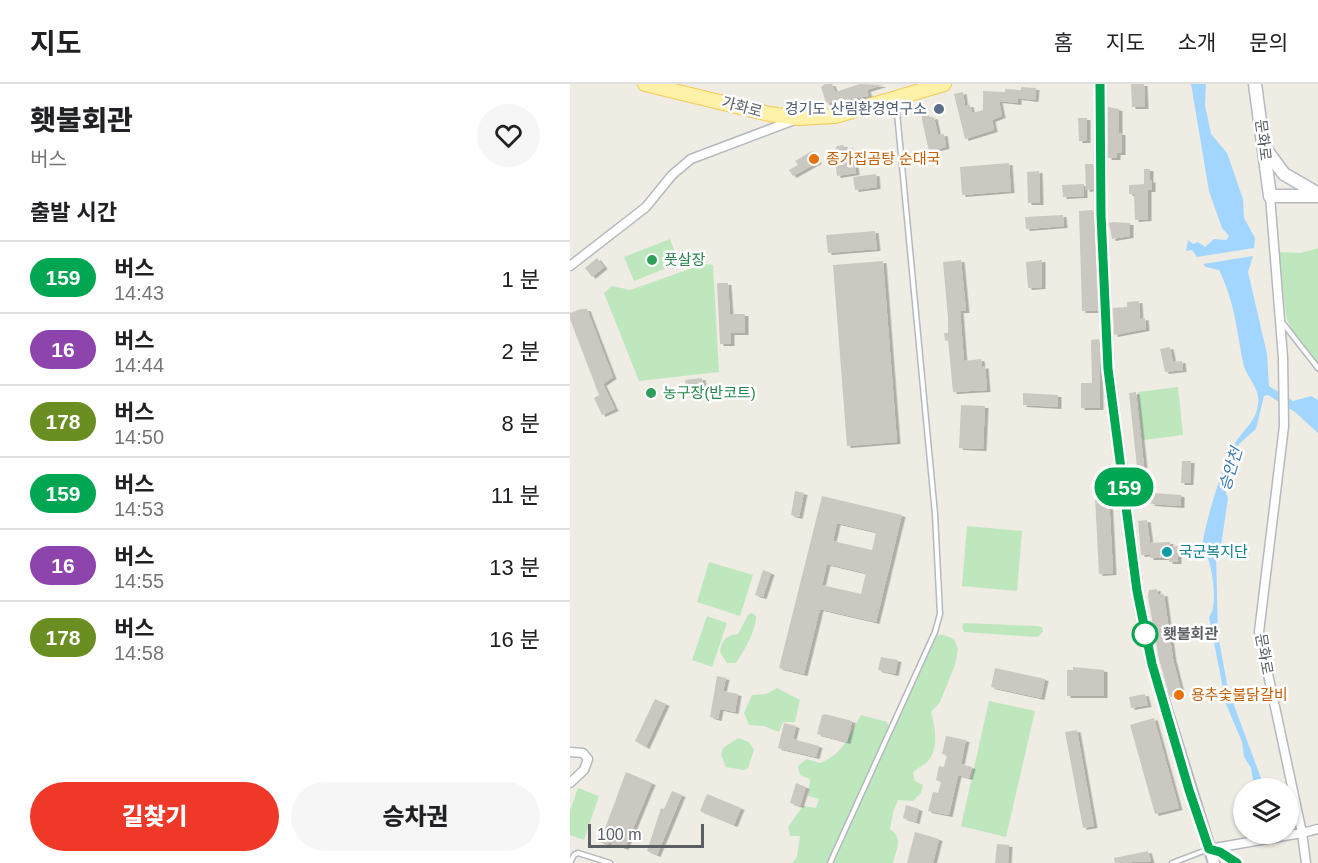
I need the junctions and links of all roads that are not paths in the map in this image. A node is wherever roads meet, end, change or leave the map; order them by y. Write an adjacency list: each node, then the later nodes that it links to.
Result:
1 (645, 84): 6 (main road, 가화로)
2 (944, 84): 5 (main road, 가화로)
3 (1100, 84): 17 (street)
4 (1256, 84): 7 (main road, 문화로)
5 (895, 98): 6 (main road, 가화로); 20 (lane)
6 (800, 118): 10 (street)
7 (1263, 139): 8 (main road); 9 (main road, 문화로)
8 (1318, 194): 9 (main road)
9 (1270, 196): 11 (street, 문화로)
10 (570, 266)
11 (1280, 319): 12 (lane); 16 (street, 문화로)
12 (1318, 368)
13 (570, 752): 14 (street)
14 (570, 783)
15 (1318, 829): 16 (street)
16 (1302, 833): 17 (street); 24 (street, 문화로)
17 (1214, 848): 21 (lane); 22 (street); 23 (street)
18 (570, 863): 19 (lane)
19 (610, 863)
20 (830, 863)
21 (1172, 863)
22 (1214, 863)
23 (1237, 863)
24 (1306, 863)

